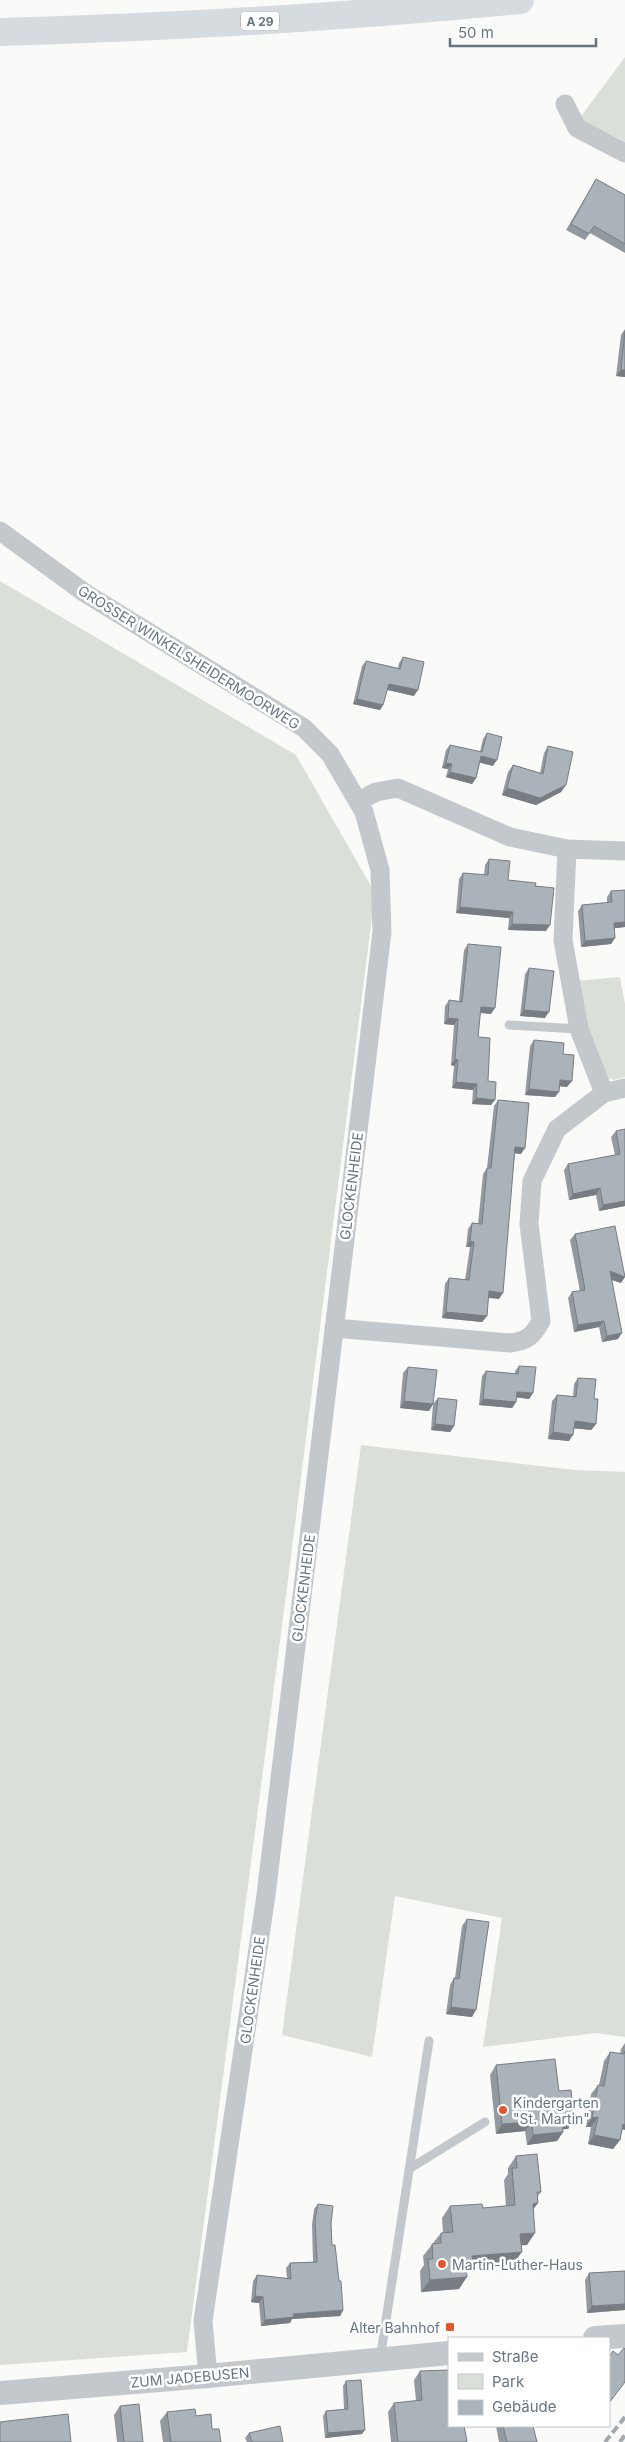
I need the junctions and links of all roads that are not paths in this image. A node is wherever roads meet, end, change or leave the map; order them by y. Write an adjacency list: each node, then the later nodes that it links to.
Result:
1 (520, 0): 2 (highway, A 29)
2 (0, 32)
3 (565, 104): 4 (street)
4 (625, 153)
5 (0, 530): 6 (street, GROSSER WINKELSHEIDERMOORWEG)
6 (359, 801): 7 (street); 13 (street, GLOCKENHEIDE)
7 (567, 849): 8 (street); 10 (street)
8 (625, 851)
9 (509, 1025): 10 (lane)
10 (579, 1029): 12 (street)
11 (625, 1088): 12 (street)
12 (604, 1093): 13 (street)
13 (334, 1328): 21 (street, GLOCKENHEIDE)
14 (429, 2040): 16 (lane)
15 (486, 2122): 16 (lane)
16 (409, 2169): 20 (lane)
17 (625, 2336): 18 (street)
18 (610, 2337)
19 (448, 2353): 20 (street, ZUM JADEBUSEN)
20 (380, 2360): 21 (street, ZUM JADEBUSEN)
21 (208, 2376): 22 (street, ZUM JADEBUSEN)
22 (0, 2393)

